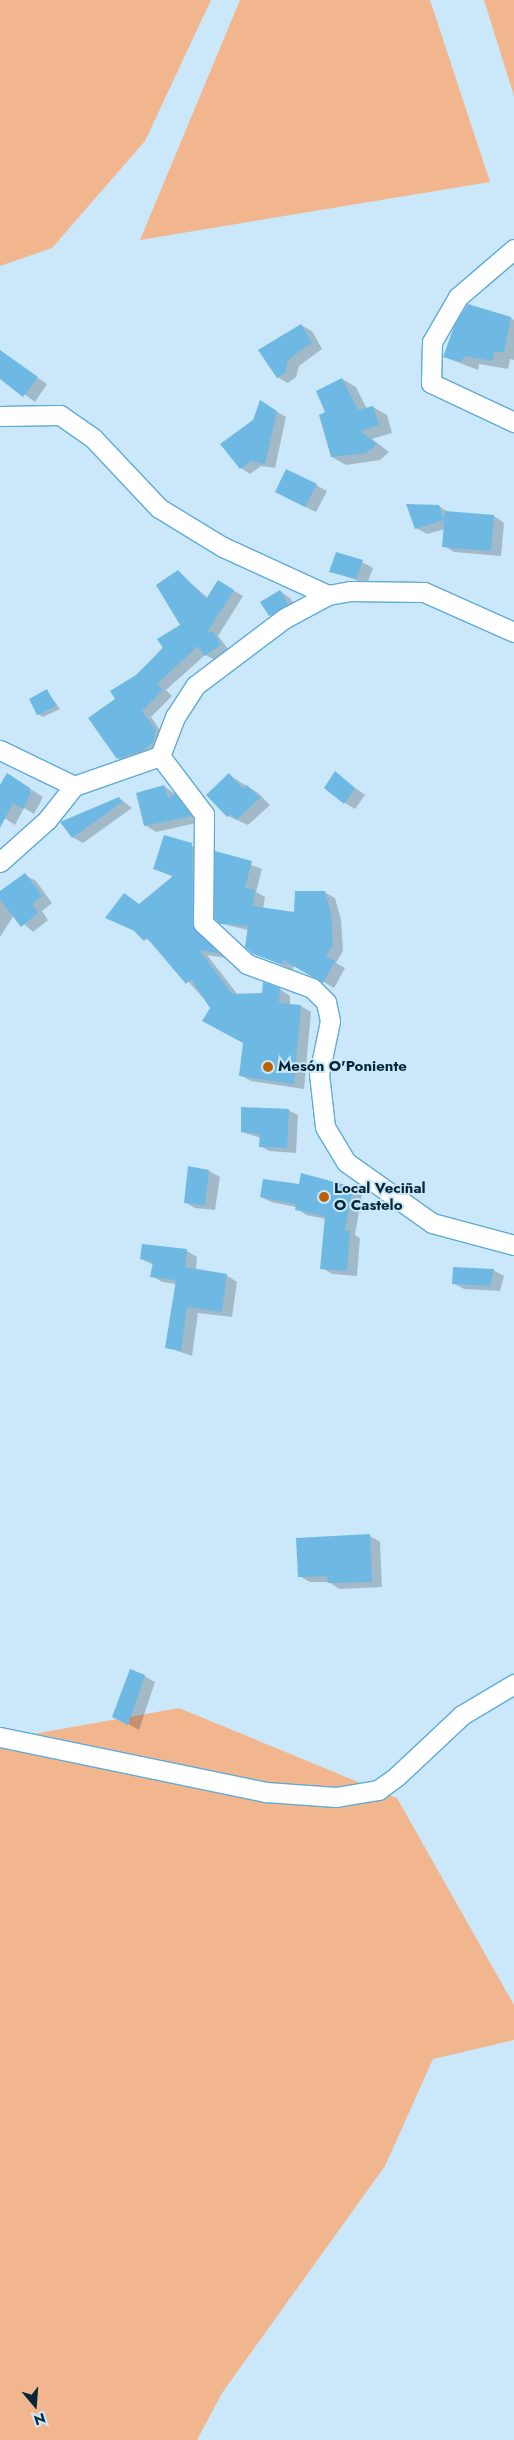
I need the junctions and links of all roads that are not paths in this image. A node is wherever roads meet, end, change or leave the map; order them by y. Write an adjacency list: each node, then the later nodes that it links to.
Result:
1 (514, 249): 3 (street)
2 (0, 416): 4 (street)
3 (514, 422)
4 (328, 595): 5 (street); 7 (street)
5 (514, 632)
6 (0, 750): 8 (street)
7 (160, 756): 8 (street); 10 (street)
8 (74, 786): 9 (street)
9 (0, 862)
10 (514, 1245)
11 (514, 1684): 12 (street)
12 (0, 1737)

